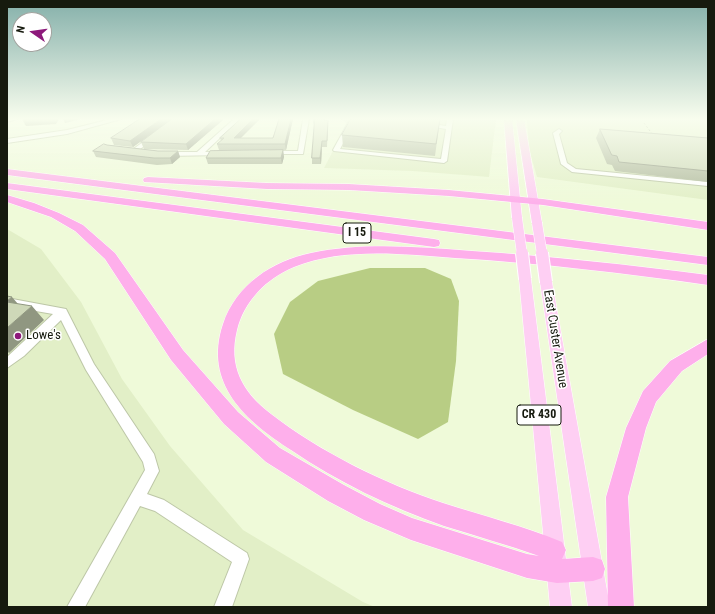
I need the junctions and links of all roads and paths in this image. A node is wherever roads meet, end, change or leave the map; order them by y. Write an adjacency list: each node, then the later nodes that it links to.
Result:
1 (135, 148): 9 (street)
2 (206, 148): 11 (street)
3 (302, 148): 13 (street)
4 (337, 148): 5 (street)
5 (446, 148)
6 (511, 148): 18 (main road, East Custer Avenue / CR 430)
7 (525, 148): 19 (main road, East Custer Avenue / CR 430)
8 (560, 148): 15 (street)
9 (148, 152)
10 (161, 154): 11 (street)
11 (199, 154): 12 (street)
12 (230, 154)
13 (262, 154)
14 (7, 170): 18 (highway); 21 (highway, I 15)
15 (708, 184)
16 (7, 186): 22 (highway, I 15)
17 (7, 198): 29 (highway)
18 (515, 199): 19 (highway); 29 (main road, East Custer Avenue / CR 430, bridge)
19 (533, 201): 20 (highway); 30 (main road, East Custer Avenue / CR 430, bridge)
20 (708, 226)
21 (708, 261)
22 (604, 266): 23 (highway, I 15); 29 (highway)
23 (708, 280)
24 (7, 302): 25 (street)
25 (62, 312): 27 (street); 28 (street)
26 (708, 346): 35 (highway)
27 (7, 363)
28 (137, 498): 31 (street); 32 (street)
29 (556, 561): 30 (highway); 33 (main road, East Custer Avenue / CR 430)
30 (593, 569): 34 (main road, East Custer Avenue / CR 430)
31 (76, 607)
32 (223, 607)
33 (561, 607)
34 (599, 607)
35 (621, 607)

